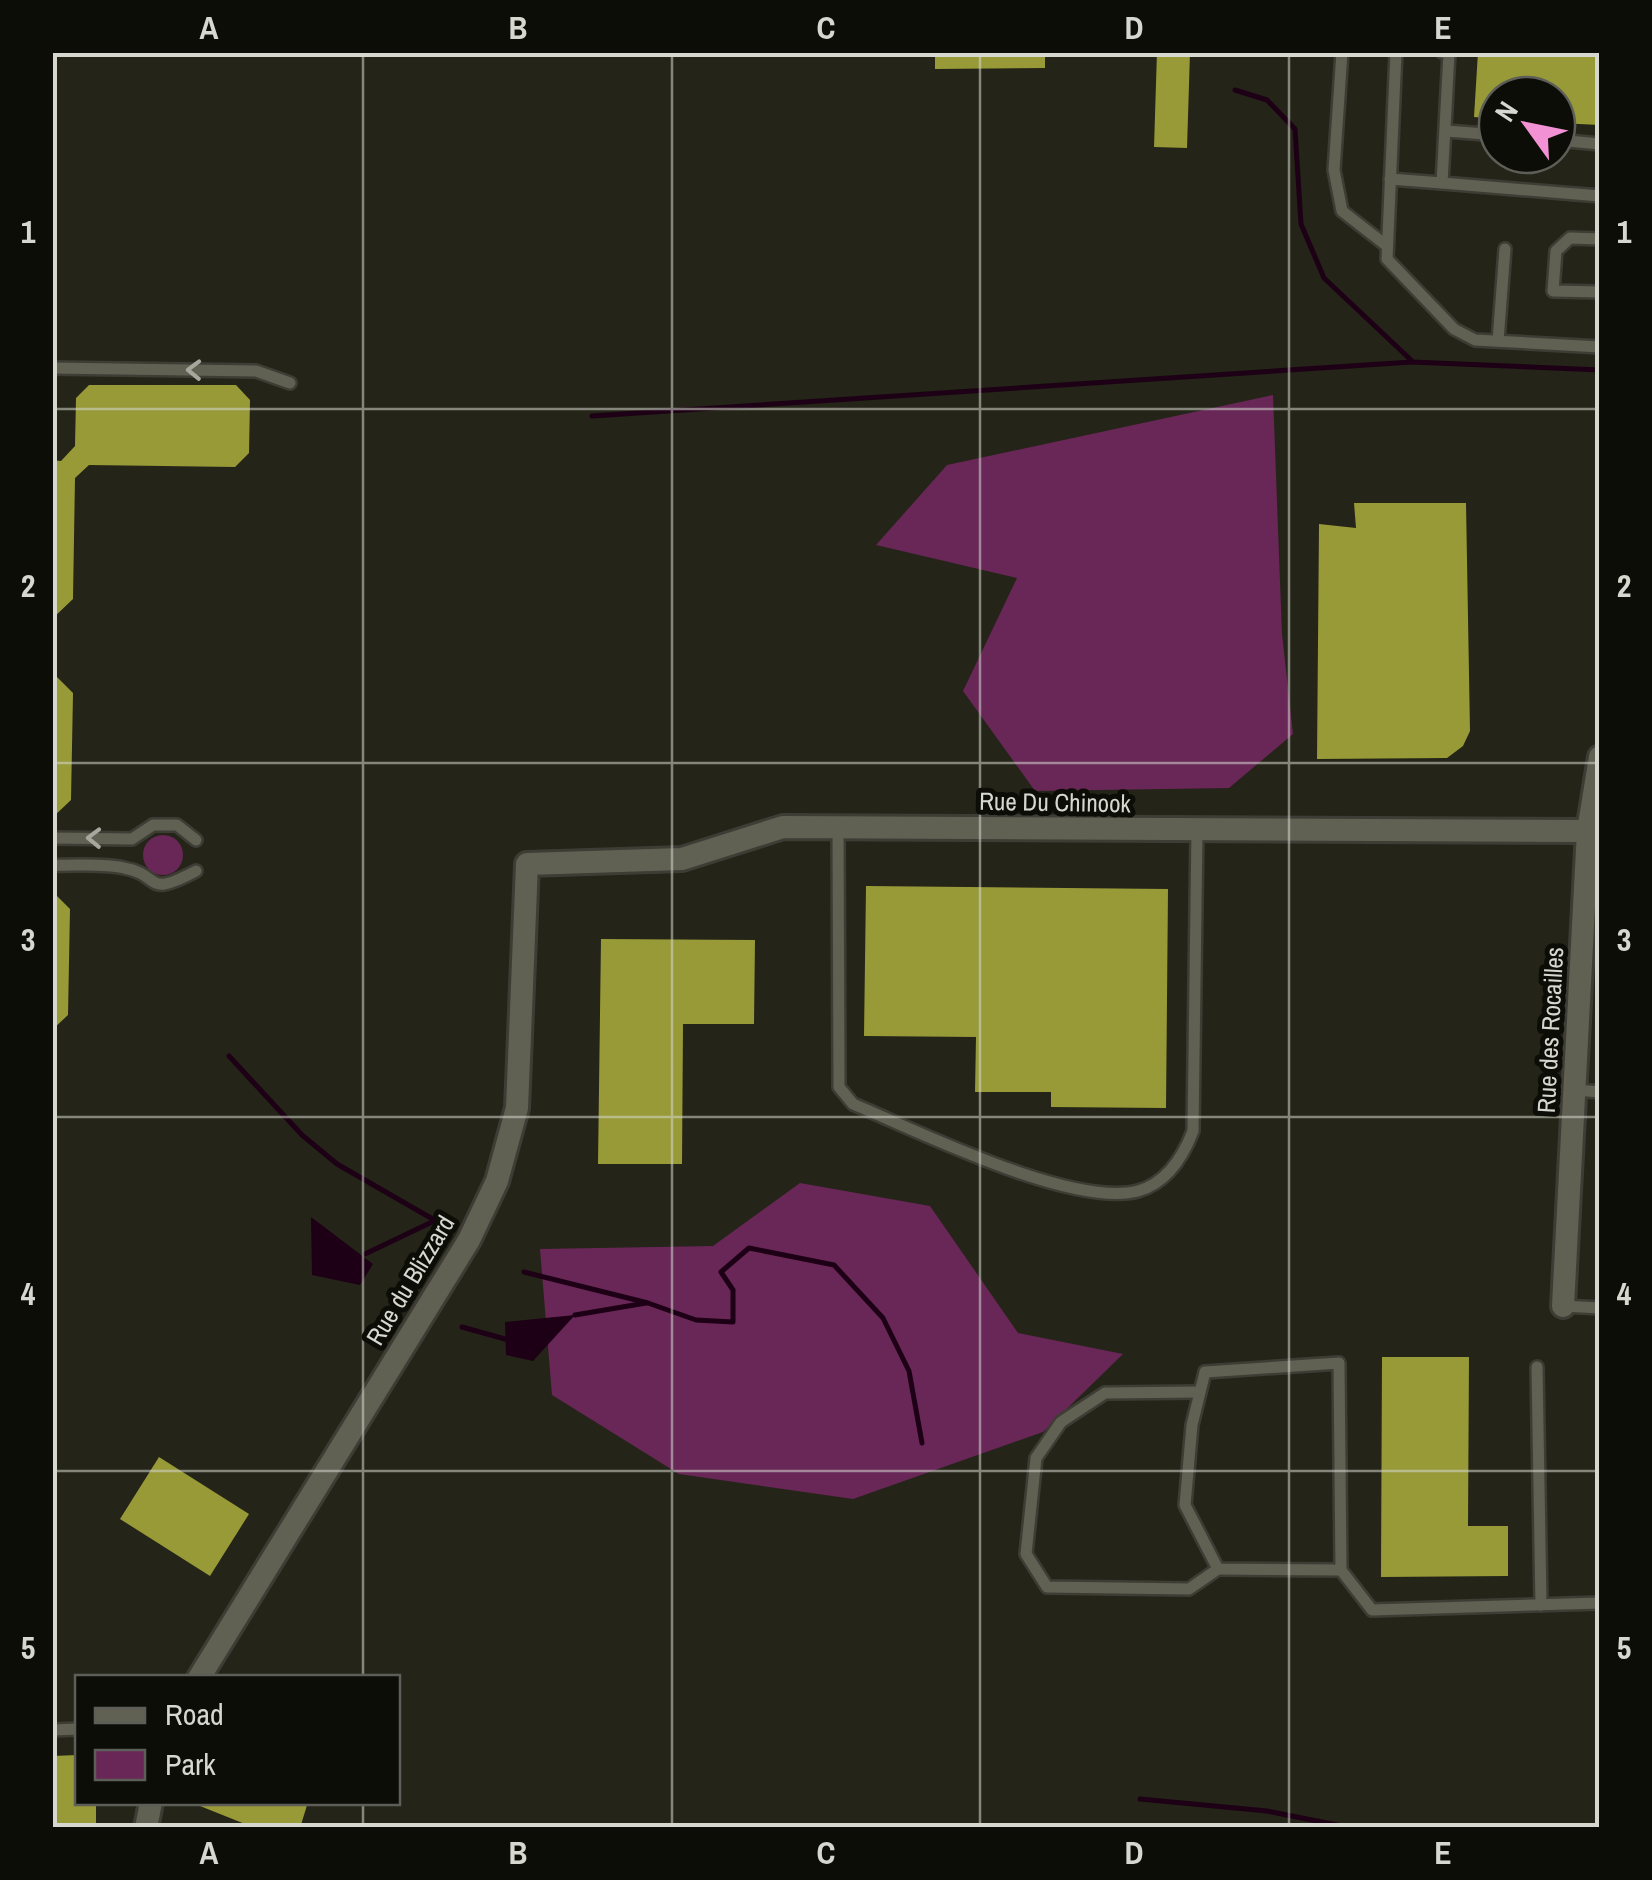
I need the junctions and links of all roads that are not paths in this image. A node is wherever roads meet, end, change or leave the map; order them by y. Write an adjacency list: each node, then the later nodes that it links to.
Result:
1 (1342, 52): 10 (lane)
2 (1396, 52): 6 (lane)
3 (1442, 52): 4 (lane)
4 (1446, 131): 5 (lane); 7 (lane)
5 (1477, 133)
6 (1390, 179): 7 (lane); 10 (lane)
7 (1442, 184): 8 (lane)
8 (1600, 196)
9 (1600, 240): 12 (lane)
10 (1387, 246): 13 (lane)
11 (1506, 250): 13 (lane)
12 (1600, 292)
13 (1498, 341): 14 (lane)
14 (1600, 347)
15 (52, 368): 16 (lane, one-way to 15)
16 (290, 383)
17 (1600, 756): 20 (street, Rue des Rocailles)
18 (838, 827): 19 (street, Rue Du Chinook); 19 (lane); 23 (street, Rue Du Chinook)
19 (1197, 830): 20 (street, Rue Du Chinook)
20 (1594, 831): 26 (street, Rue des Rocailles)
21 (52, 838): 22 (lane, one-way to 21)
22 (196, 840)
23 (527, 864): 37 (street, Rue du Blizzard)
24 (52, 866): 25 (lane)
25 (196, 871)
26 (1592, 886): 27 (street, Rue des Rocailles)
27 (1575, 1090): 28 (lane); 29 (street, Rue des Rocailles)
28 (1600, 1092)
29 (1564, 1306): 30 (lane)
30 (1600, 1308)
31 (1537, 1367): 36 (lane)
32 (1200, 1392): 33 (lane); 33 (lane); 34 (lane)
33 (1218, 1568): 34 (lane)
34 (1341, 1570): 36 (lane)
35 (1600, 1603): 36 (lane)
36 (1541, 1605)
37 (201, 1675)

